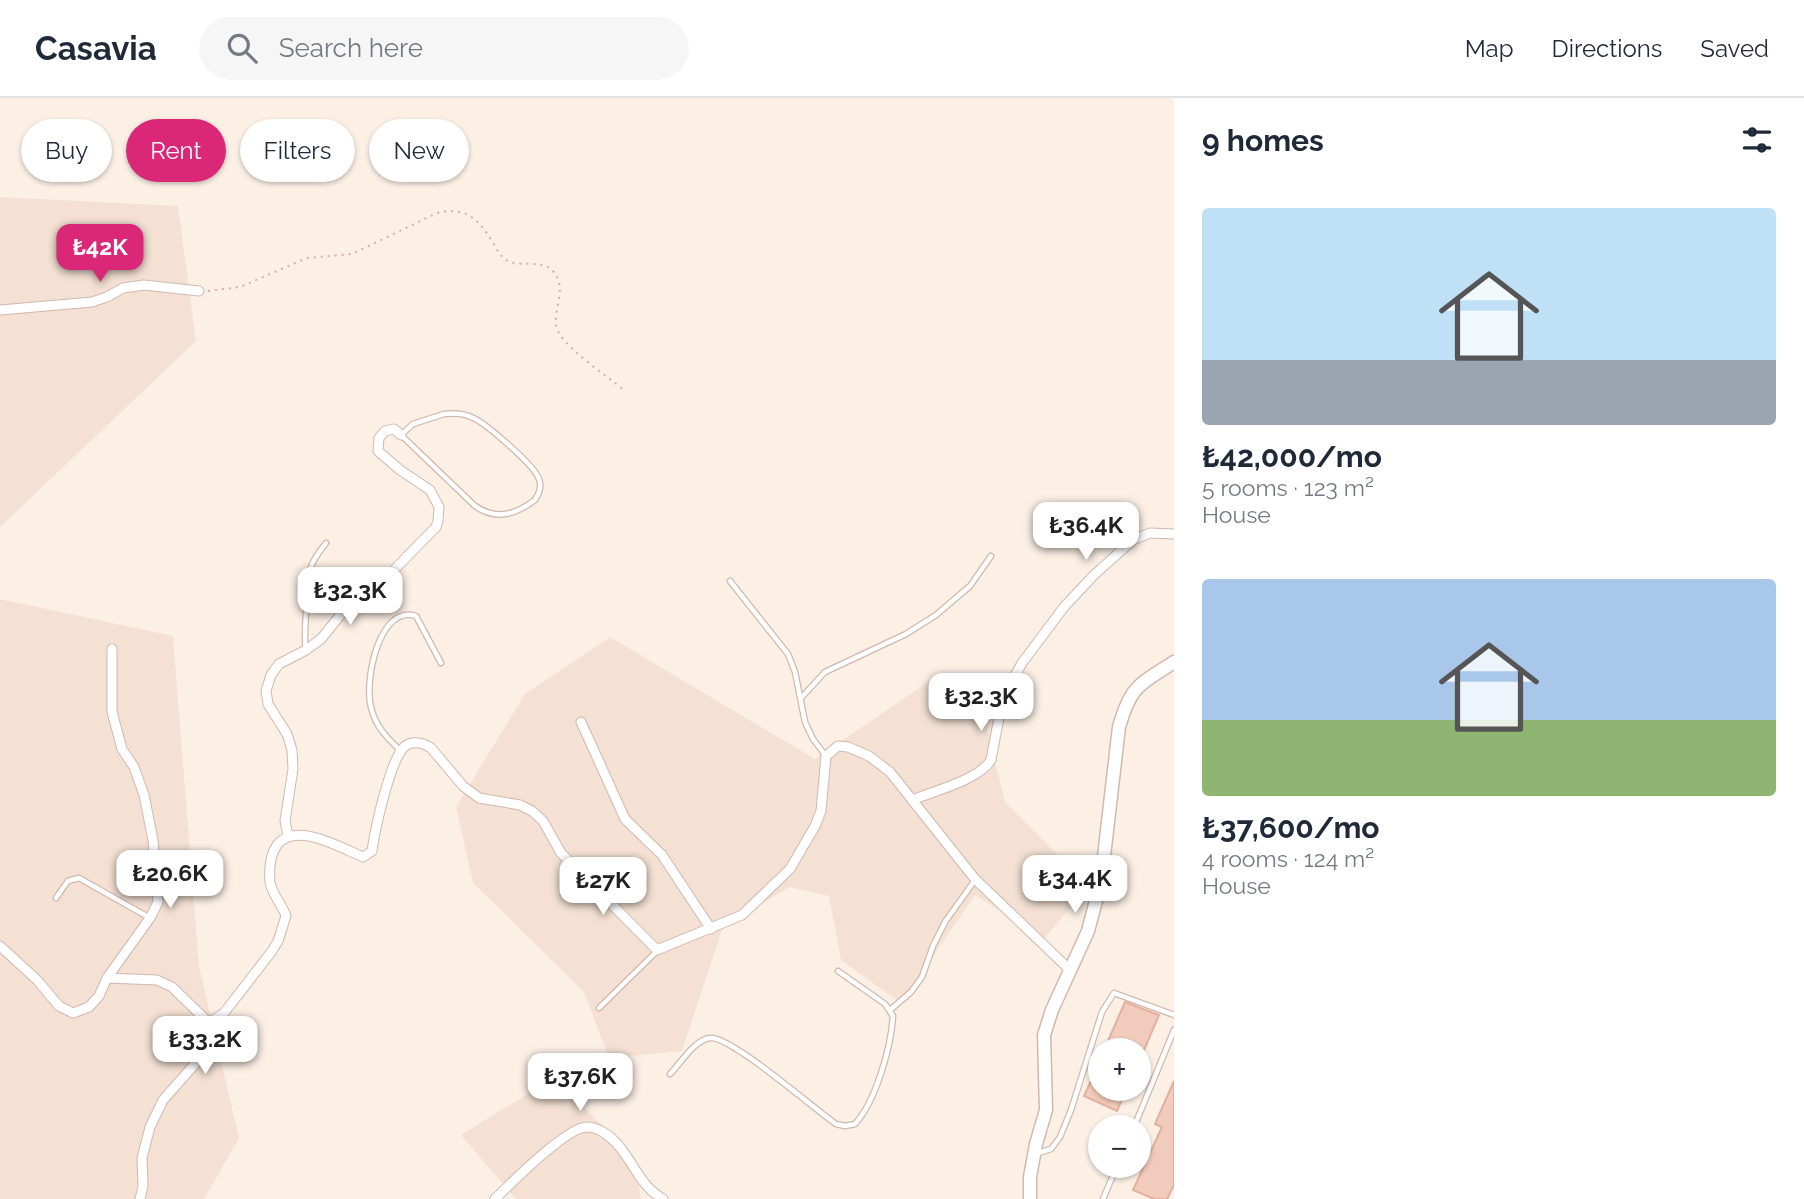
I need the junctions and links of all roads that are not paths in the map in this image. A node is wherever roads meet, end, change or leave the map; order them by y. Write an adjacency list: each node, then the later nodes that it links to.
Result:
1 (199, 291): 2 (street)
2 (0, 310)
3 (401, 435): 3 (lane); 9 (street)
4 (1174, 534): 16 (street)
5 (326, 544): 9 (lane)
6 (991, 556): 12 (lane)
7 (730, 581): 12 (lane)
8 (112, 649): 20 (street)
9 (306, 650): 17 (street)
10 (1174, 662): 24 (street)
11 (441, 663): 14 (lane)
12 (800, 698): 15 (lane)
13 (581, 722): 21 (street)
14 (402, 751): 17 (street); 23 (street)
15 (826, 756): 16 (street); 21 (street)
16 (912, 800): 18 (street)
17 (288, 836): 30 (street)
18 (975, 879): 24 (street); 28 (lane)
19 (55, 898): 20 (lane)
20 (150, 918): 26 (street)
21 (711, 929): 23 (street)
22 (0, 946): 26 (street)
23 (657, 950): 27 (lane)
24 (1070, 970): 34 (street)
25 (838, 971): 28 (lane)
26 (107, 978): 30 (street)
27 (599, 1008)
28 (890, 1010): 32 (lane)
29 (1174, 1015): 34 (lane)
30 (209, 1023): 36 (street)
31 (1174, 1030): 33 (lane)
32 (670, 1074)
33 (1138, 1115)
34 (1034, 1154): 39 (street)
35 (1112, 1178): 40 (lane)
36 (140, 1199)
37 (495, 1199): 38 (street)
38 (663, 1199)
39 (1030, 1199)
40 (1103, 1199)

